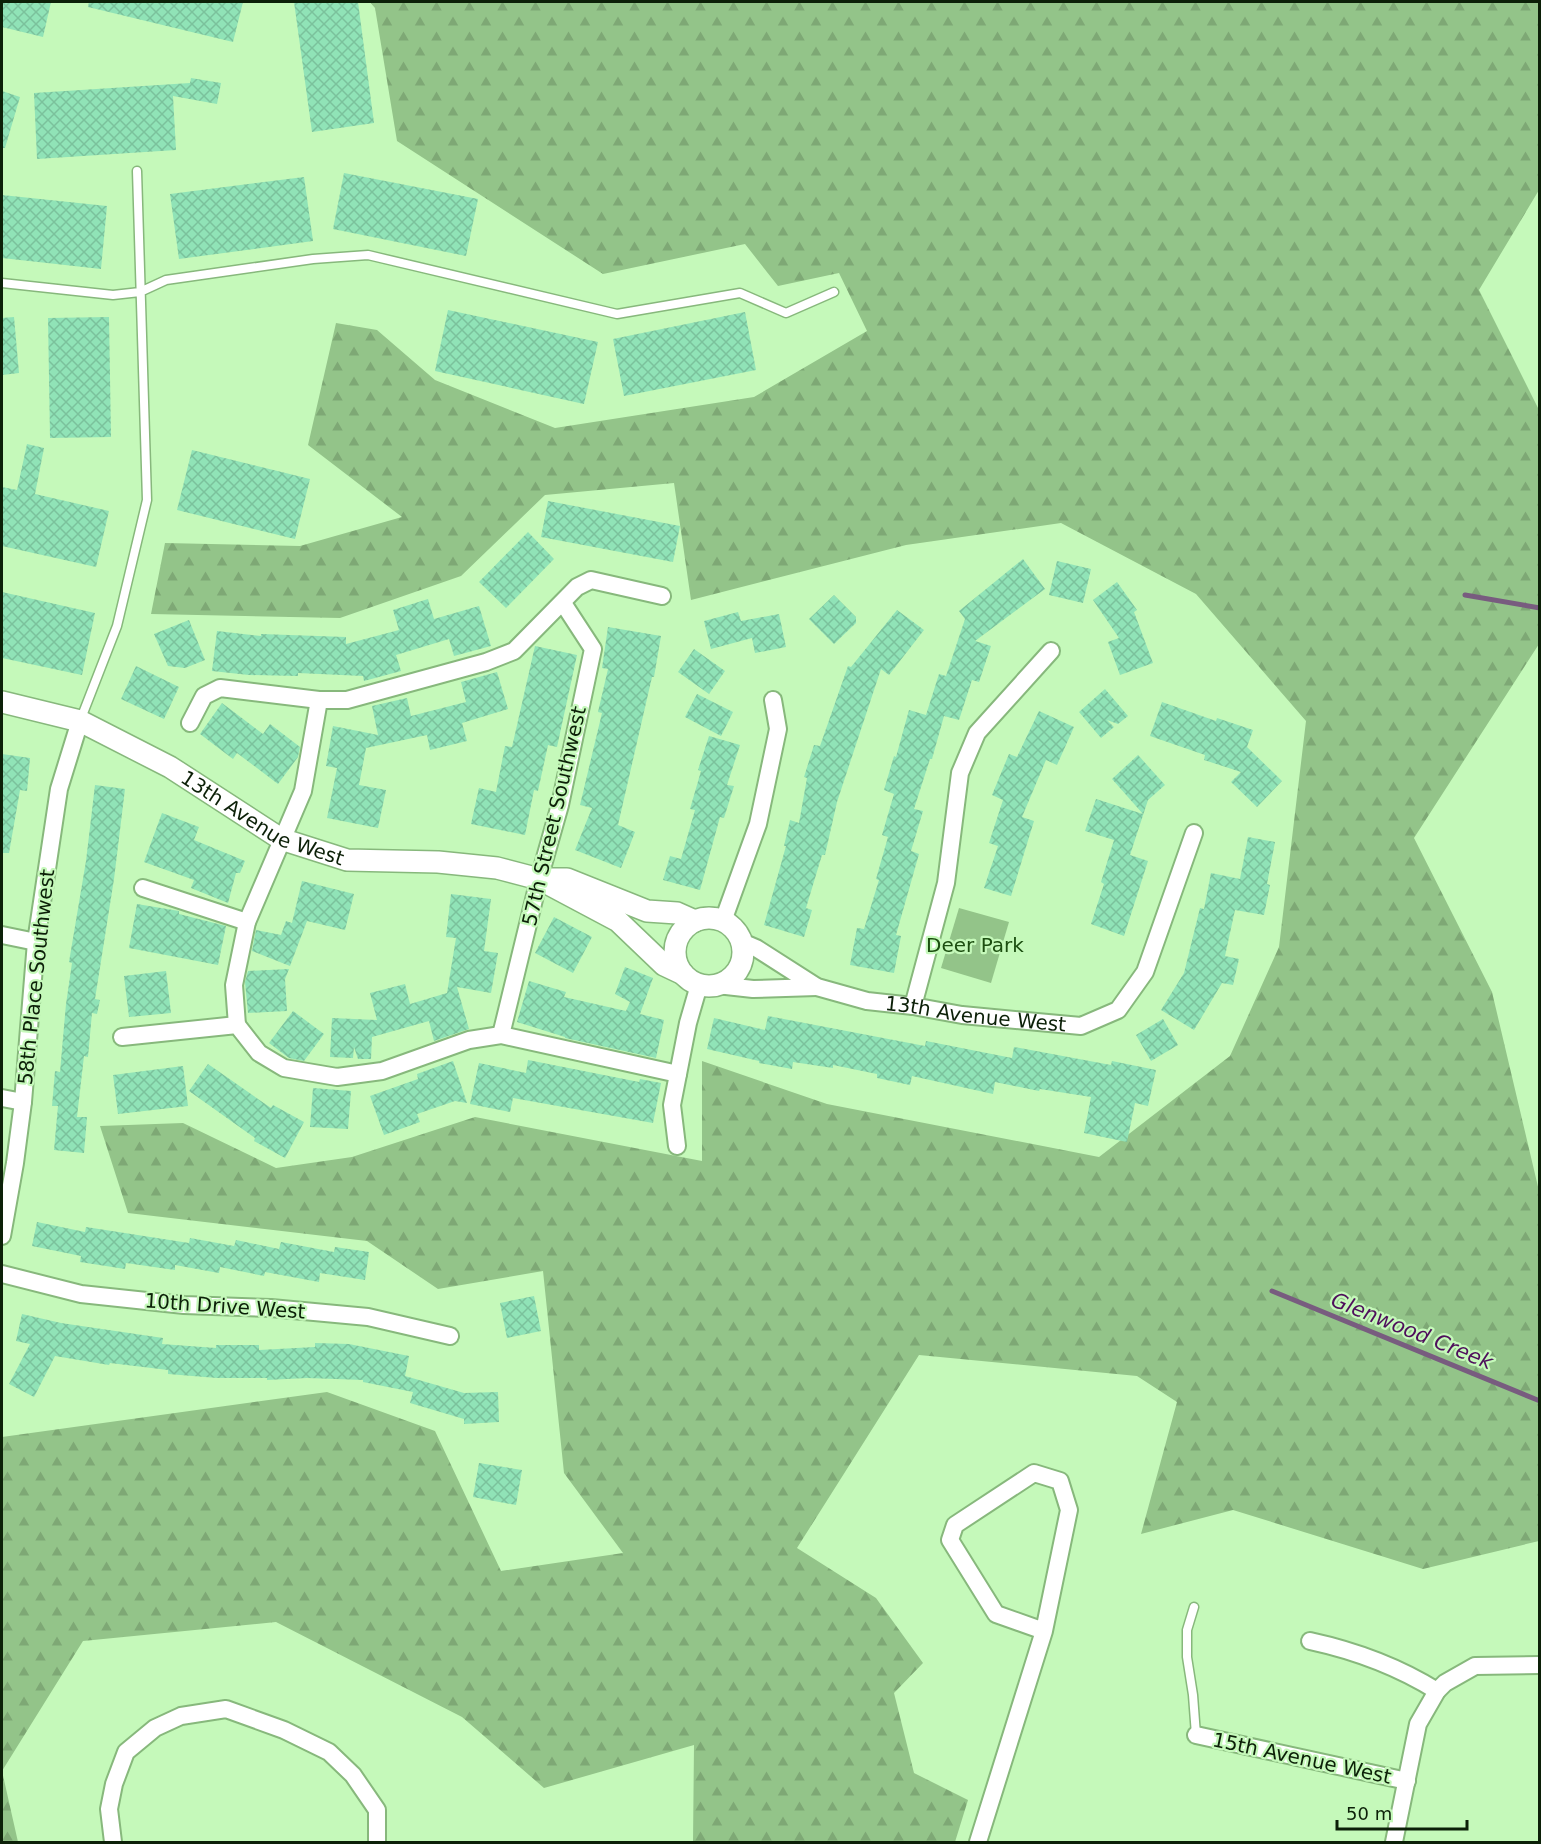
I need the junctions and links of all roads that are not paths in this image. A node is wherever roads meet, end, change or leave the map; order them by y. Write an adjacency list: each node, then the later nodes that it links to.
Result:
1 (136, 171): 3 (lane)
2 (2, 283): 3 (lane)
3 (140, 292): 4 (lane); 11 (lane)
4 (834, 292)
5 (662, 596): 6 (street)
6 (563, 603): 8 (street); 15 (street, 57th Street Southwest)
7 (1051, 651): 25 (street)
8 (320, 700): 12 (street); 14 (street)
9 (773, 700): 18 (street)
10 (2, 702): 11 (street, 13th Avenue West)
11 (80, 721): 14 (street, 13th Avenue West); 21 (street, 58th Place Southwest)
12 (190, 723)
13 (1194, 833): 25 (street, 13th Avenue West)
14 (281, 839): 15 (street, 13th Avenue West); 19 (street)
15 (539, 879): 17 (street, 13th Avenue West); 23 (street, 13th Avenue West); 27 (street, 57th Street Southwest)
16 (143, 888): 19 (street)
17 (696, 921): 18 (street); 23 (street)
18 (723, 921): 22 (street)
19 (247, 922): 26 (street)
20 (2, 935): 21 (street)
21 (36, 942): 31 (street, 58th Place Southwest)
22 (742, 942): 23 (street); 24 (street, 13th Avenue West)
23 (699, 981): 24 (street, 13th Avenue West); 29 (street)
24 (817, 987): 25 (street, 13th Avenue West)
25 (914, 1006)
26 (237, 1025): 27 (street); 28 (street)
27 (501, 1035): 29 (street)
28 (122, 1037)
29 (678, 1074): 32 (street)
30 (2, 1098): 31 (street)
31 (23, 1102): 33 (street, 58th Place Southwest)
32 (677, 1146)
33 (2, 1236)
34 (2, 1274): 35 (street, 10th Drive West)
35 (450, 1336)
36 (1194, 1607): 41 (lane)
37 (1044, 1631): 37 (street); 45 (street)
38 (1310, 1641): 40 (street)
39 (1539, 1665): 40 (street)
40 (1437, 1691): 42 (street)
41 (1197, 1735): 42 (street, 15th Avenue West)
42 (1407, 1781): 46 (street)
43 (112, 1842): 44 (street)
44 (377, 1842)
45 (978, 1842)
46 (1394, 1842)

